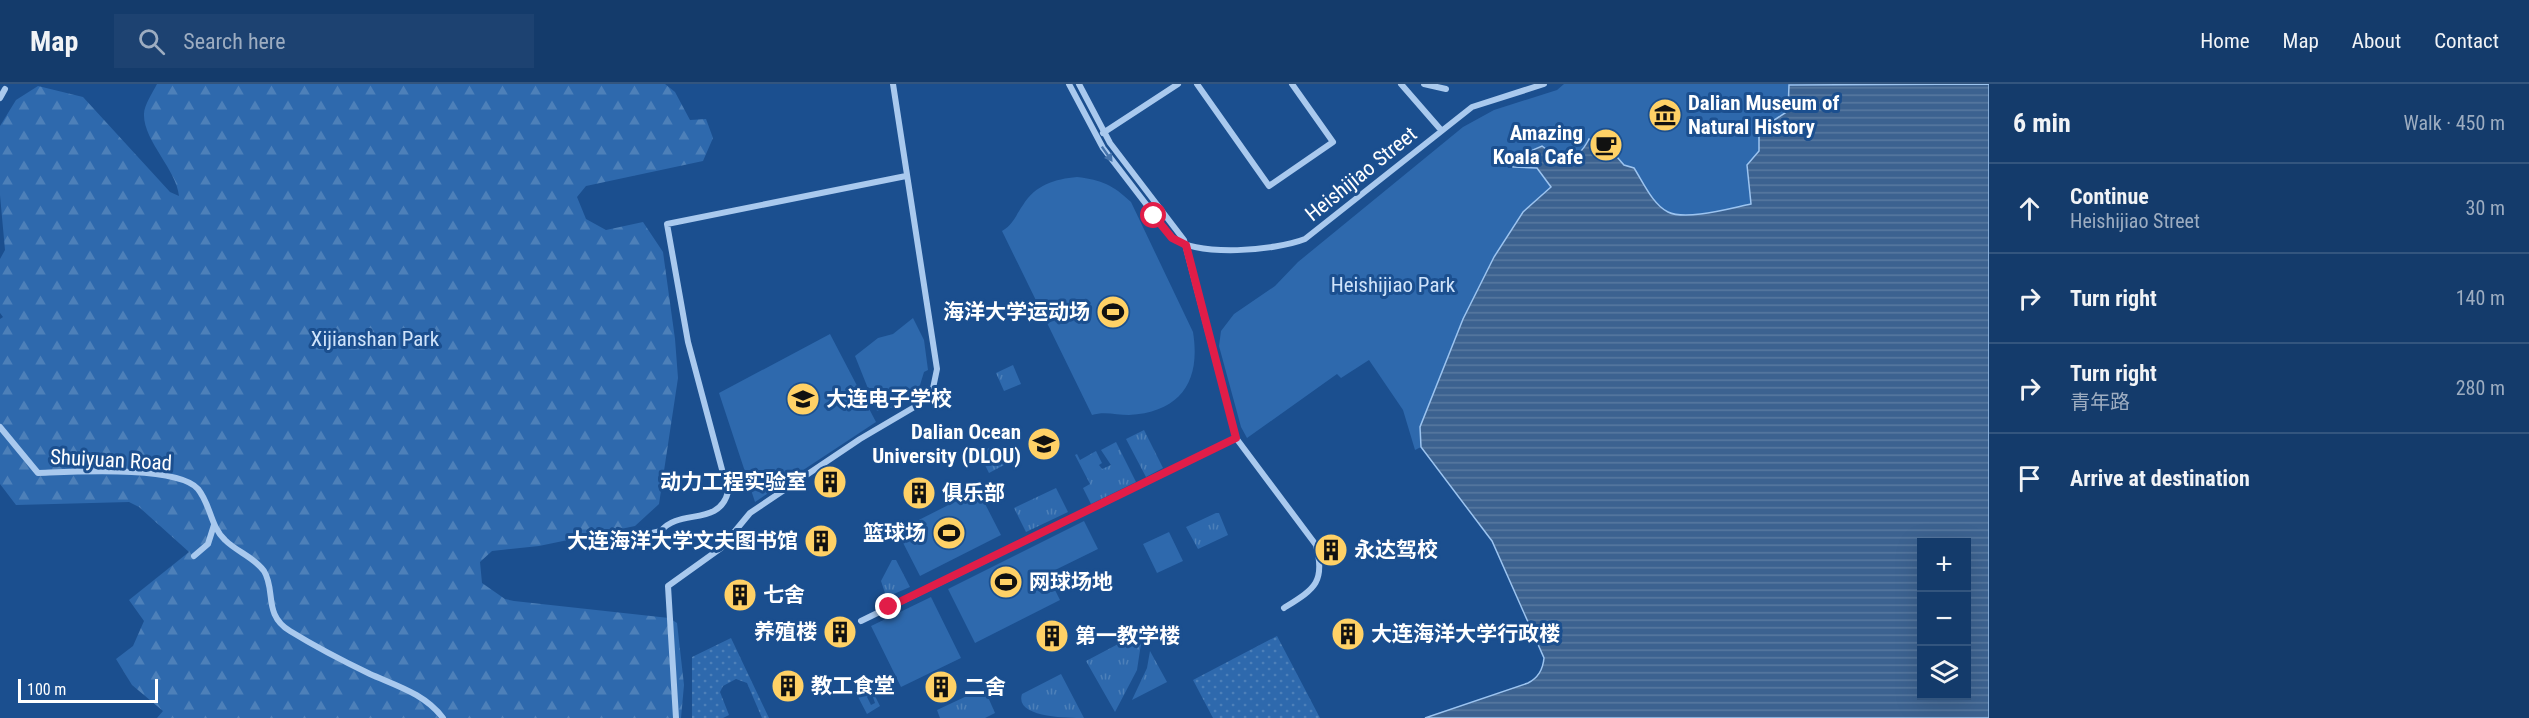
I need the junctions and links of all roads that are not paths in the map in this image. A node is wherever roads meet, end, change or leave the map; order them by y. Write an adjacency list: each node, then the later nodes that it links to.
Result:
1 (893, 84): 16 (street)
2 (1069, 84): 15 (street)
3 (1079, 84): 14 (street)
4 (1178, 84): 14 (street)
5 (1197, 84): 6 (street)
6 (1292, 84)
7 (1401, 84): 13 (street)
8 (1424, 84): 11 (street)
9 (1544, 84): 13 (street, Heishijiao Street)
10 (5, 89): 12 (street)
11 (1446, 89)
12 (0, 98)
13 (1441, 130): 17 (street, Heishijiao Street)
14 (1104, 133): 15 (street); 17 (street)
15 (1097, 137): 17 (street, one-way to 17)
16 (906, 176): 21 (street); 26 (street)
17 (1186, 245): 19 (street)
18 (0, 427): 20 (street, Shuiyuan Road)
19 (1236, 438): 23 (street); 24 (street)
20 (214, 525): 22 (street); 25 (street)
21 (586, 548)
22 (194, 556)
23 (1284, 608)
24 (861, 621)
25 (443, 718)
26 (676, 718)

